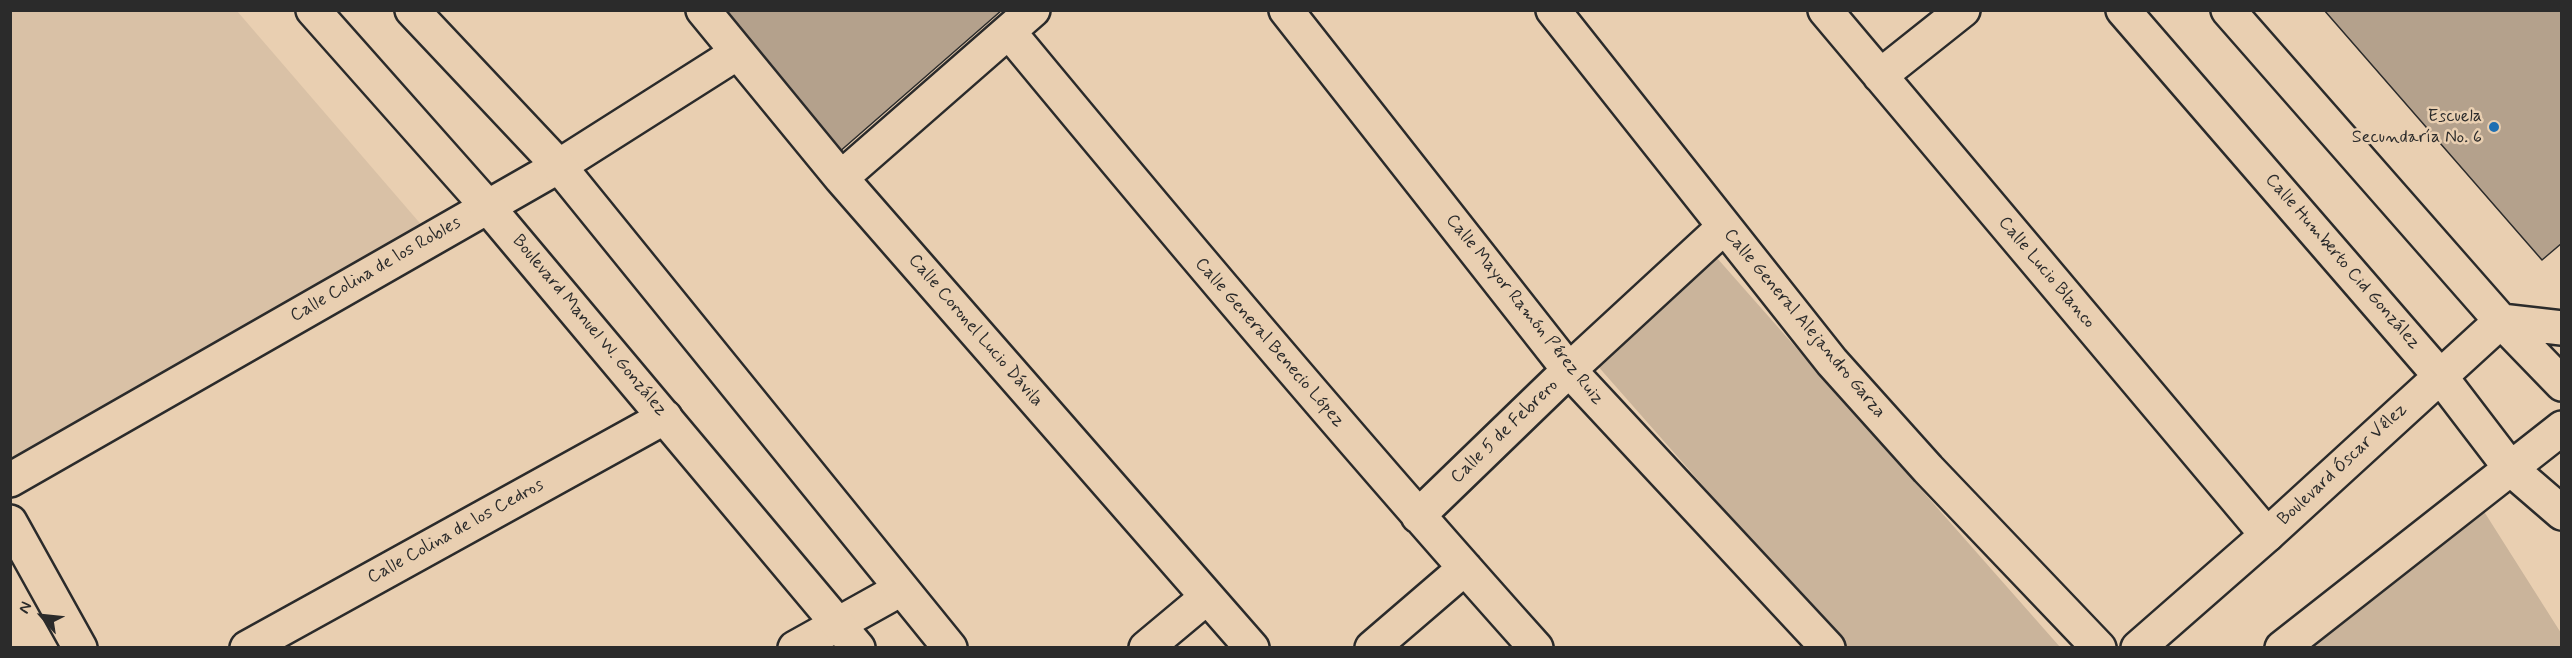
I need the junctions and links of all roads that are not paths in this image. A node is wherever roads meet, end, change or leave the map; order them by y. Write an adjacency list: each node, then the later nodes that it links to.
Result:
1 (314, 10): 16 (street, Boulevard Manuel W. González)
2 (412, 10): 14 (street)
3 (703, 10): 12 (street, Calle Coronel Lucio Dávila)
4 (1034, 10): 11 (street)
5 (1286, 10): 20 (street, Calle Mayor Ramón Pérez Ruiz)
6 (1553, 10): 17 (street, Calle General Alejandro Garza)
7 (1825, 10): 13 (street, Calle Lucio Blanco)
8 (1963, 10): 13 (street)
9 (2123, 10): 21 (street, Calle Humberto Cid González)
10 (2228, 10): 18 (street)
11 (1009, 32): 15 (street); 28 (street, Calle General Benecio López)
12 (737, 53): 14 (street, Calle Colina de los Robles); 15 (street, Calle Coronel Lucio Dávila)
13 (1880, 76): 30 (street, Calle Lucio Blanco)
14 (559, 166): 16 (street, Calle Colina de los Robles); 32 (street)
15 (841, 178): 33 (street, Calle Coronel Lucio Dávila)
16 (487, 206): 23 (street, Boulevard Manuel W. González); 26 (street, Calle Colina de los Robles)
17 (1724, 227): 20 (street, Calle 5 de Febrero); 45 (street, Calle General Alejandro Garza)
18 (2501, 321): 19 (street); 21 (street, Boulevard Óscar Vélez); 22 (street)
19 (2562, 328)
20 (1569, 370): 28 (street, Calle 5 de Febrero); 44 (street, Calle Mayor Ramón Pérez Ruiz)
21 (2440, 376): 25 (street, Calle Humberto Cid González); 30 (street, Boulevard Óscar Vélez)
22 (2562, 384)
23 (665, 417): 34 (street, Boulevard Manuel W. González); 36 (street, Calle Colina de los Cedros)
24 (2562, 428): 25 (street)
25 (2511, 469): 27 (street, Calle Humberto Cid González); 47 (street)
26 (10, 480)
27 (2562, 513)
28 (1418, 516): 31 (street, Calle General Benecio López)
29 (10, 522): 35 (street)
30 (2267, 535): 46 (street, Boulevard Óscar Vélez)
31 (1465, 568): 42 (street); 43 (street, Calle General Benecio López)
32 (900, 589): 34 (street); 39 (street)
33 (1207, 597): 40 (street); 41 (street, Calle Coronel Lucio Dávila)
34 (837, 624): 37 (street); 38 (street, Boulevard Manuel W. González)
35 (80, 648)
36 (247, 648)
37 (795, 648)
38 (858, 648)
39 (950, 648)
40 (1146, 648)
41 (1252, 648)
42 (1372, 648)
43 (1536, 648)
44 (1828, 648)
45 (2099, 648)
46 (2138, 648)
47 (2282, 648)

